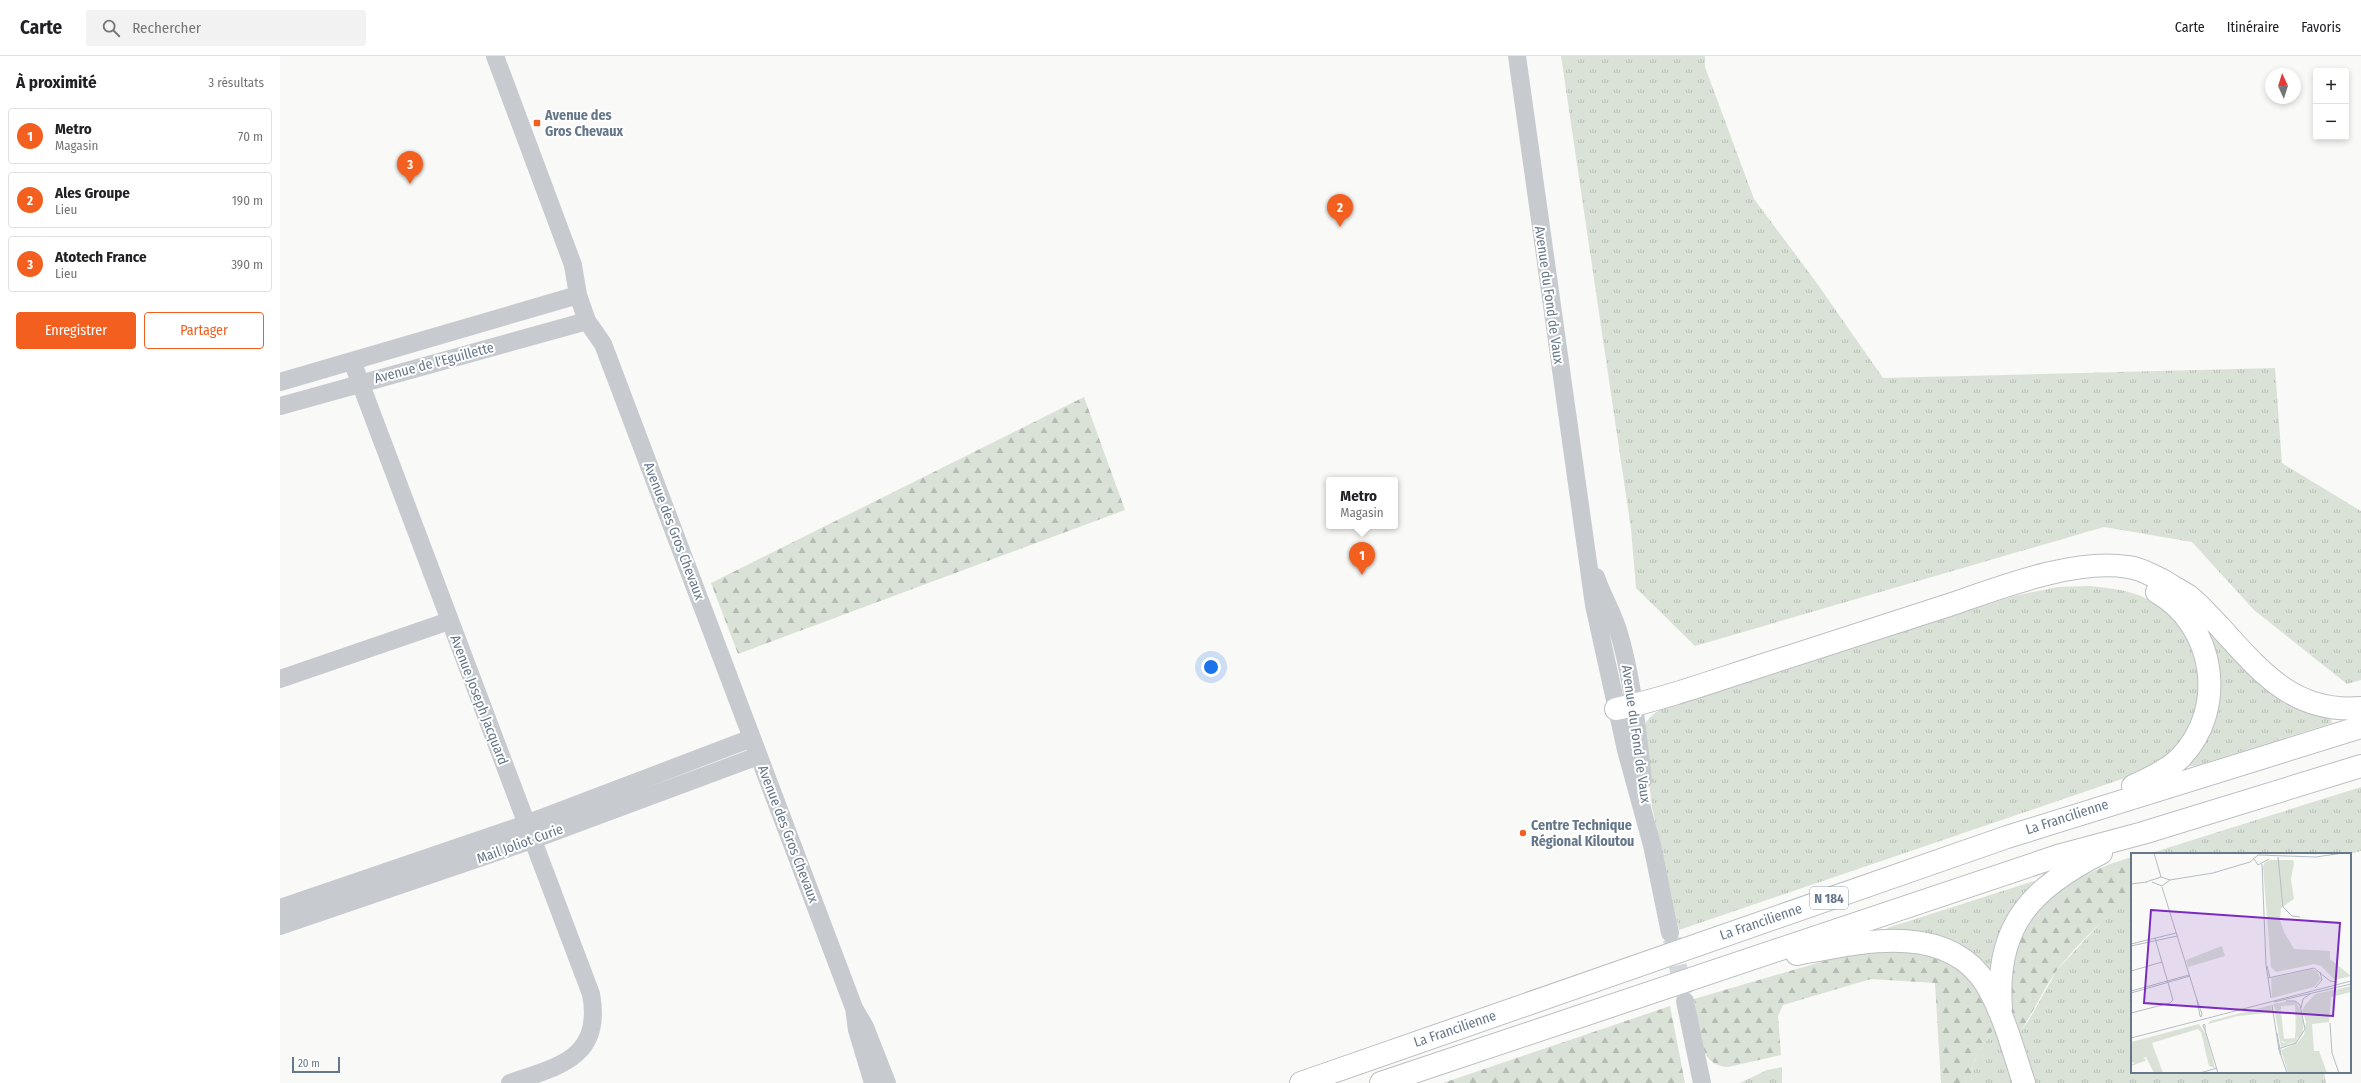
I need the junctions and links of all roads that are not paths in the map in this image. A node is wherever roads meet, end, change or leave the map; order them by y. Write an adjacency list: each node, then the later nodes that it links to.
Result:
1 (494, 56): 3 (street, Avenue des Gros Chevaux)
2 (1516, 56): 12 (street, Avenue du Fond de Vaux)
3 (578, 295): 4 (street, Avenue des Gros Chevaux); 5 (street, Avenue de l'Eguillette)
4 (587, 321): 7 (street, Avenue de l'Eguillette); 15 (street, Avenue des Gros Chevaux)
5 (352, 361): 6 (street, Avenue de l'Eguillette); 7 (street, Avenue Joseph Jacquard)
6 (280, 382)
7 (360, 383): 8 (street, Avenue de l'Eguillette); 10 (street, Avenue Joseph Jacquard)
8 (280, 406)
9 (2055, 573): 12 (highway); 13 (highway); 20 (highway)
10 (449, 621): 11 (street); 18 (street, Avenue Joseph Jacquard)
11 (280, 679)
12 (1626, 707): 23 (street, Avenue du Fond de Vaux)
13 (2361, 708)
14 (2361, 727): 20 (highway, La Francilienne / N 184)
15 (752, 738): 16 (street, Avenue des Gros Chevaux); 18 (street, Mail Joliot Curie)
16 (758, 756): 18 (street, Mail Joliot Curie); 26 (street, Avenue des Gros Chevaux)
17 (2361, 766): 19 (highway, La Francilienne / N 184)
18 (529, 832): 21 (street, Mail Joliot Curie); 22 (street, Mail Joliot Curie); 28 (street, Avenue Joseph Jacquard)
19 (2143, 833): 24 (highway, La Francilienne / N 184); 27 (highway)
20 (2006, 837): 31 (highway, La Francilienne / N 184)
21 (280, 908)
22 (280, 926)
23 (1670, 933)
24 (1728, 966): 27 (highway); 32 (highway, La Francilienne / N 184)
25 (1685, 1001): 33 (street)
26 (854, 1008): 29 (street); 30 (street)
27 (2002, 1019): 34 (highway)
28 (510, 1083)
29 (873, 1083)
30 (887, 1083)
31 (1301, 1083)
32 (1381, 1083)
33 (1702, 1083)
34 (2024, 1083)

